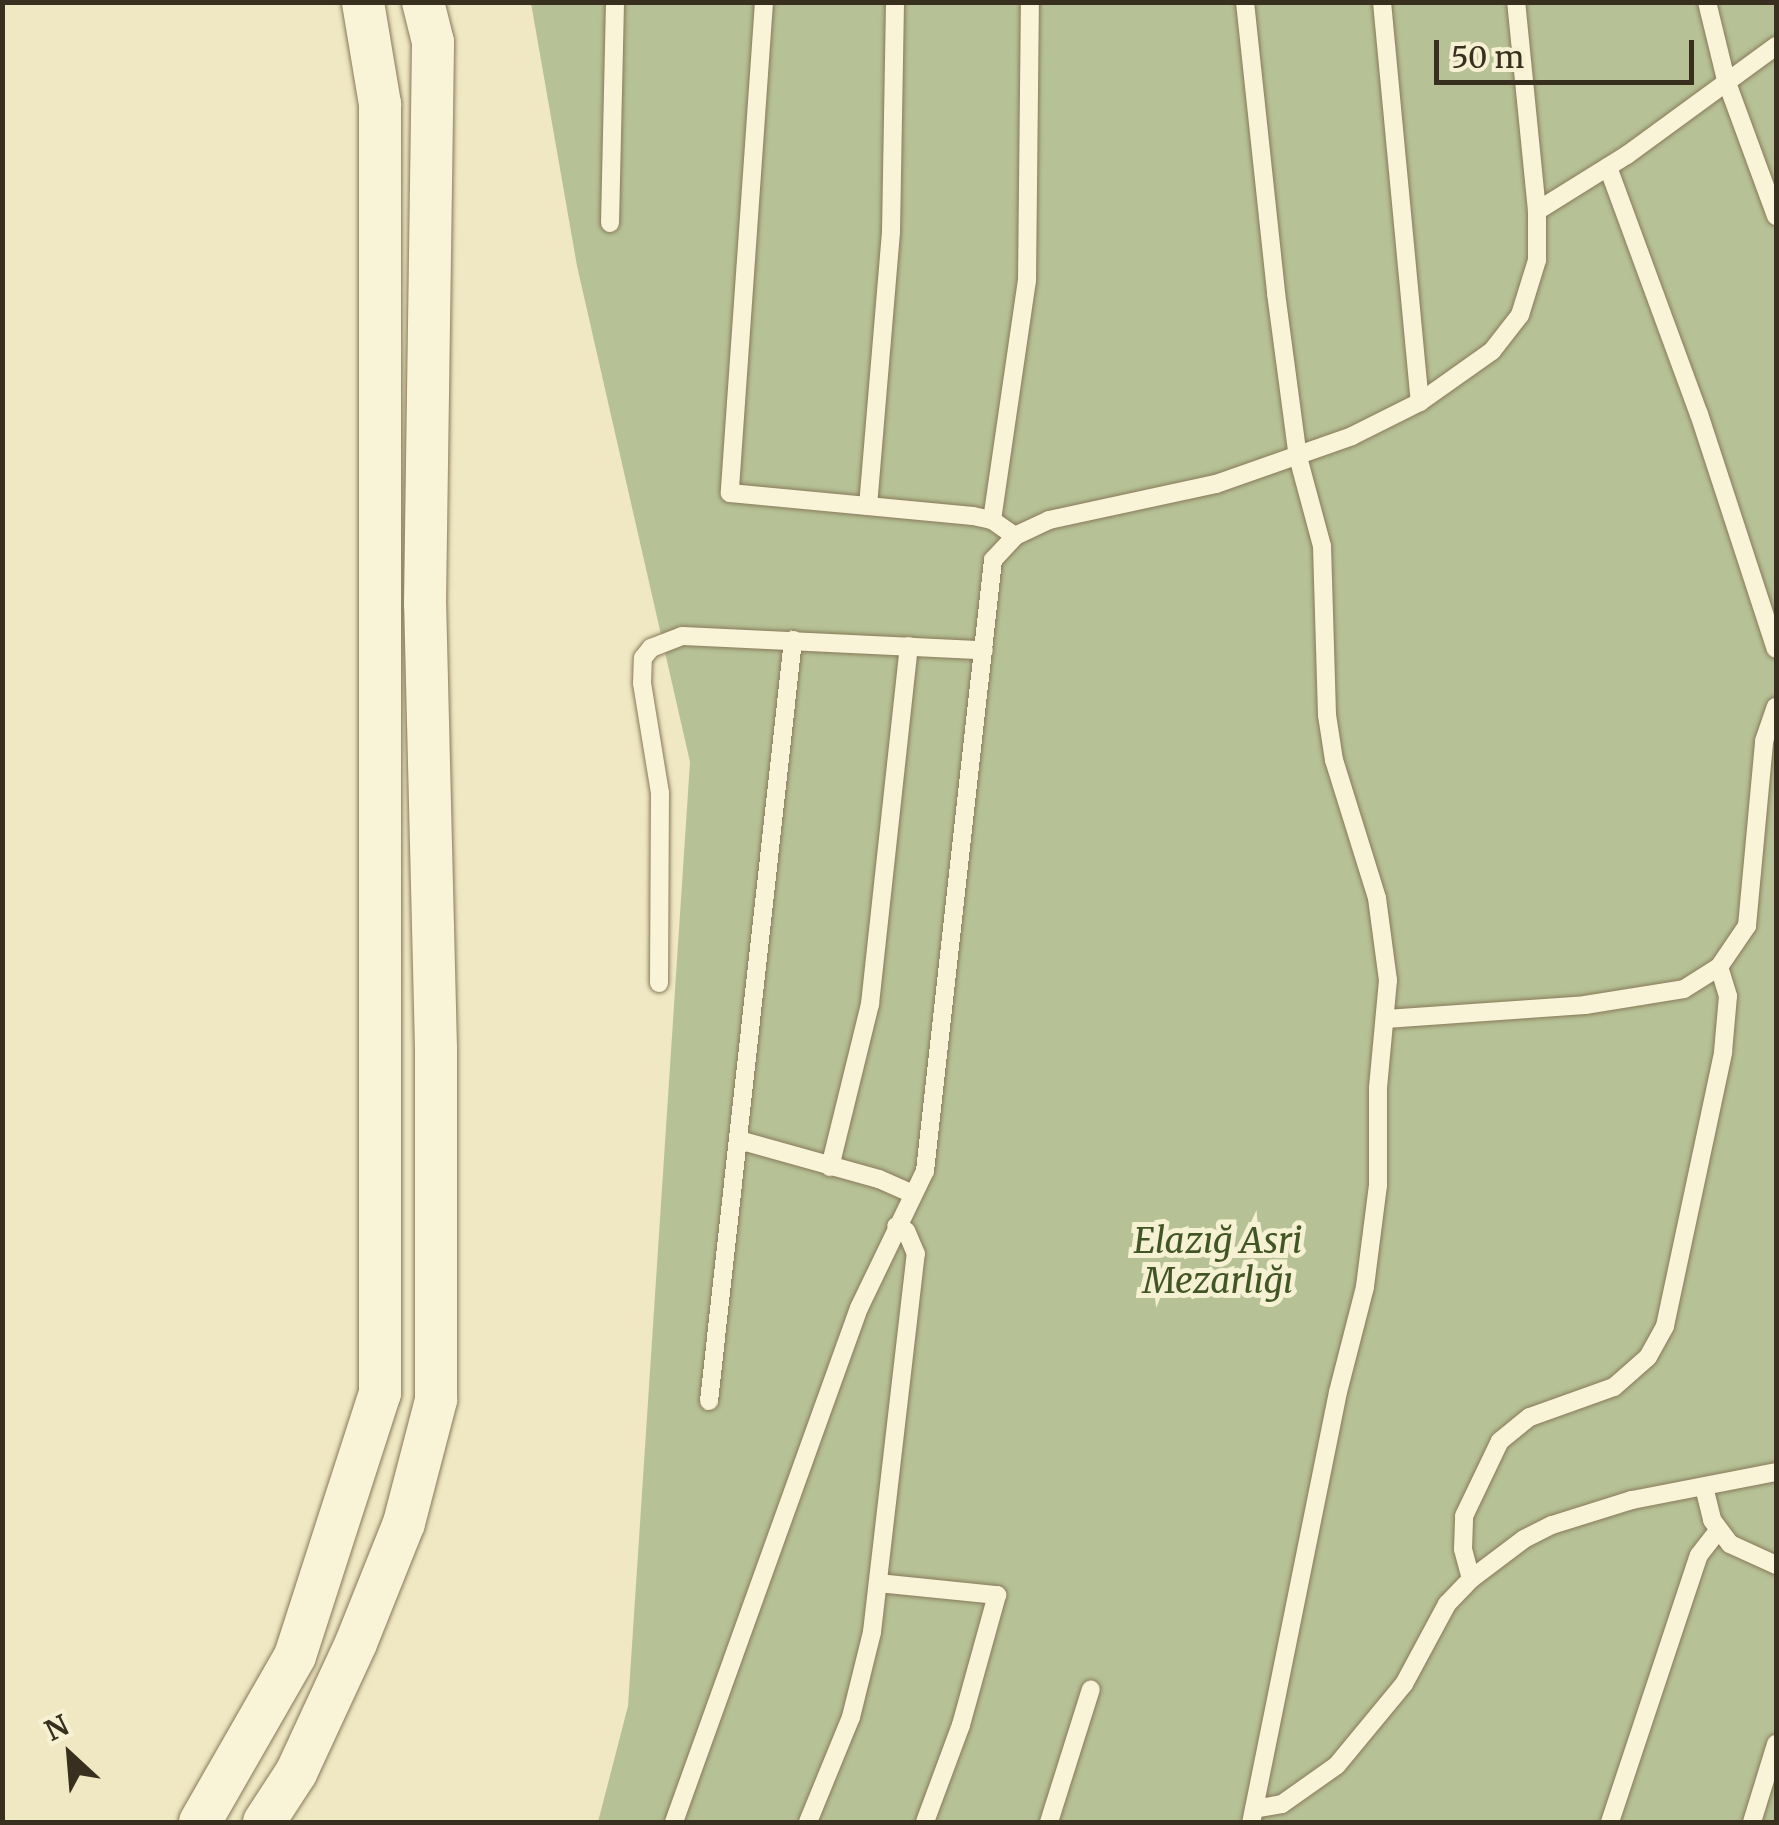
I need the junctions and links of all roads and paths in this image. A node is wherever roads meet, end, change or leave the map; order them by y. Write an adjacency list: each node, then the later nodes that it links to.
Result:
1 (363, 2): 44 (street)
2 (423, 2): 45 (street)
3 (615, 2): 16 (lane)
4 (764, 2): 19 (lane)
5 (895, 2): 19 (lane)
6 (1030, 2): 20 (lane)
7 (1246, 2): 18 (lane)
8 (1382, 2): 17 (lane)
9 (1516, 2): 14 (lane)
10 (1706, 2): 12 (lane)
11 (1776, 46): 12 (lane)
12 (1726, 80): 13 (lane); 15 (lane)
13 (1608, 167): 14 (lane); 24 (lane)
14 (1537, 211): 17 (lane)
15 (1776, 216)
16 (610, 223)
17 (1420, 402): 18 (lane)
18 (1298, 457): 21 (lane); 29 (lane)
19 (868, 506): 20 (lane)
20 (992, 520): 21 (lane)
21 (1015, 536): 25 (lane)
22 (793, 640): 23 (lane); 28 (lane); 30 (lane)
23 (909, 646): 25 (lane); 31 (lane)
24 (1776, 649)
25 (984, 650): 32 (lane)
26 (1776, 707): 27 (lane)
27 (1719, 967): 29 (lane); 39 (lane)
28 (659, 982)
29 (1386, 1019): 43 (lane)
30 (738, 1140): 31 (lane); 34 (lane)
31 (830, 1167): 32 (lane)
32 (913, 1194): 33 (lane)
33 (896, 1226): 40 (lane); 46 (lane)
34 (710, 1400)
35 (1776, 1472): 36 (lane)
36 (1704, 1487): 37 (lane); 39 (lane)
37 (1718, 1531): 38 (lane); 50 (lane)
38 (1776, 1565)
39 (1471, 1578): 43 (lane)
40 (878, 1583): 47 (lane); 48 (lane)
41 (1091, 1689): 49 (lane)
42 (1776, 1744): 51 (lane)
43 (1252, 1816)
44 (200, 1822)
45 (264, 1822)
46 (674, 1822)
47 (808, 1822)
48 (925, 1822)
49 (1050, 1822)
50 (1610, 1822)
51 (1752, 1822)

